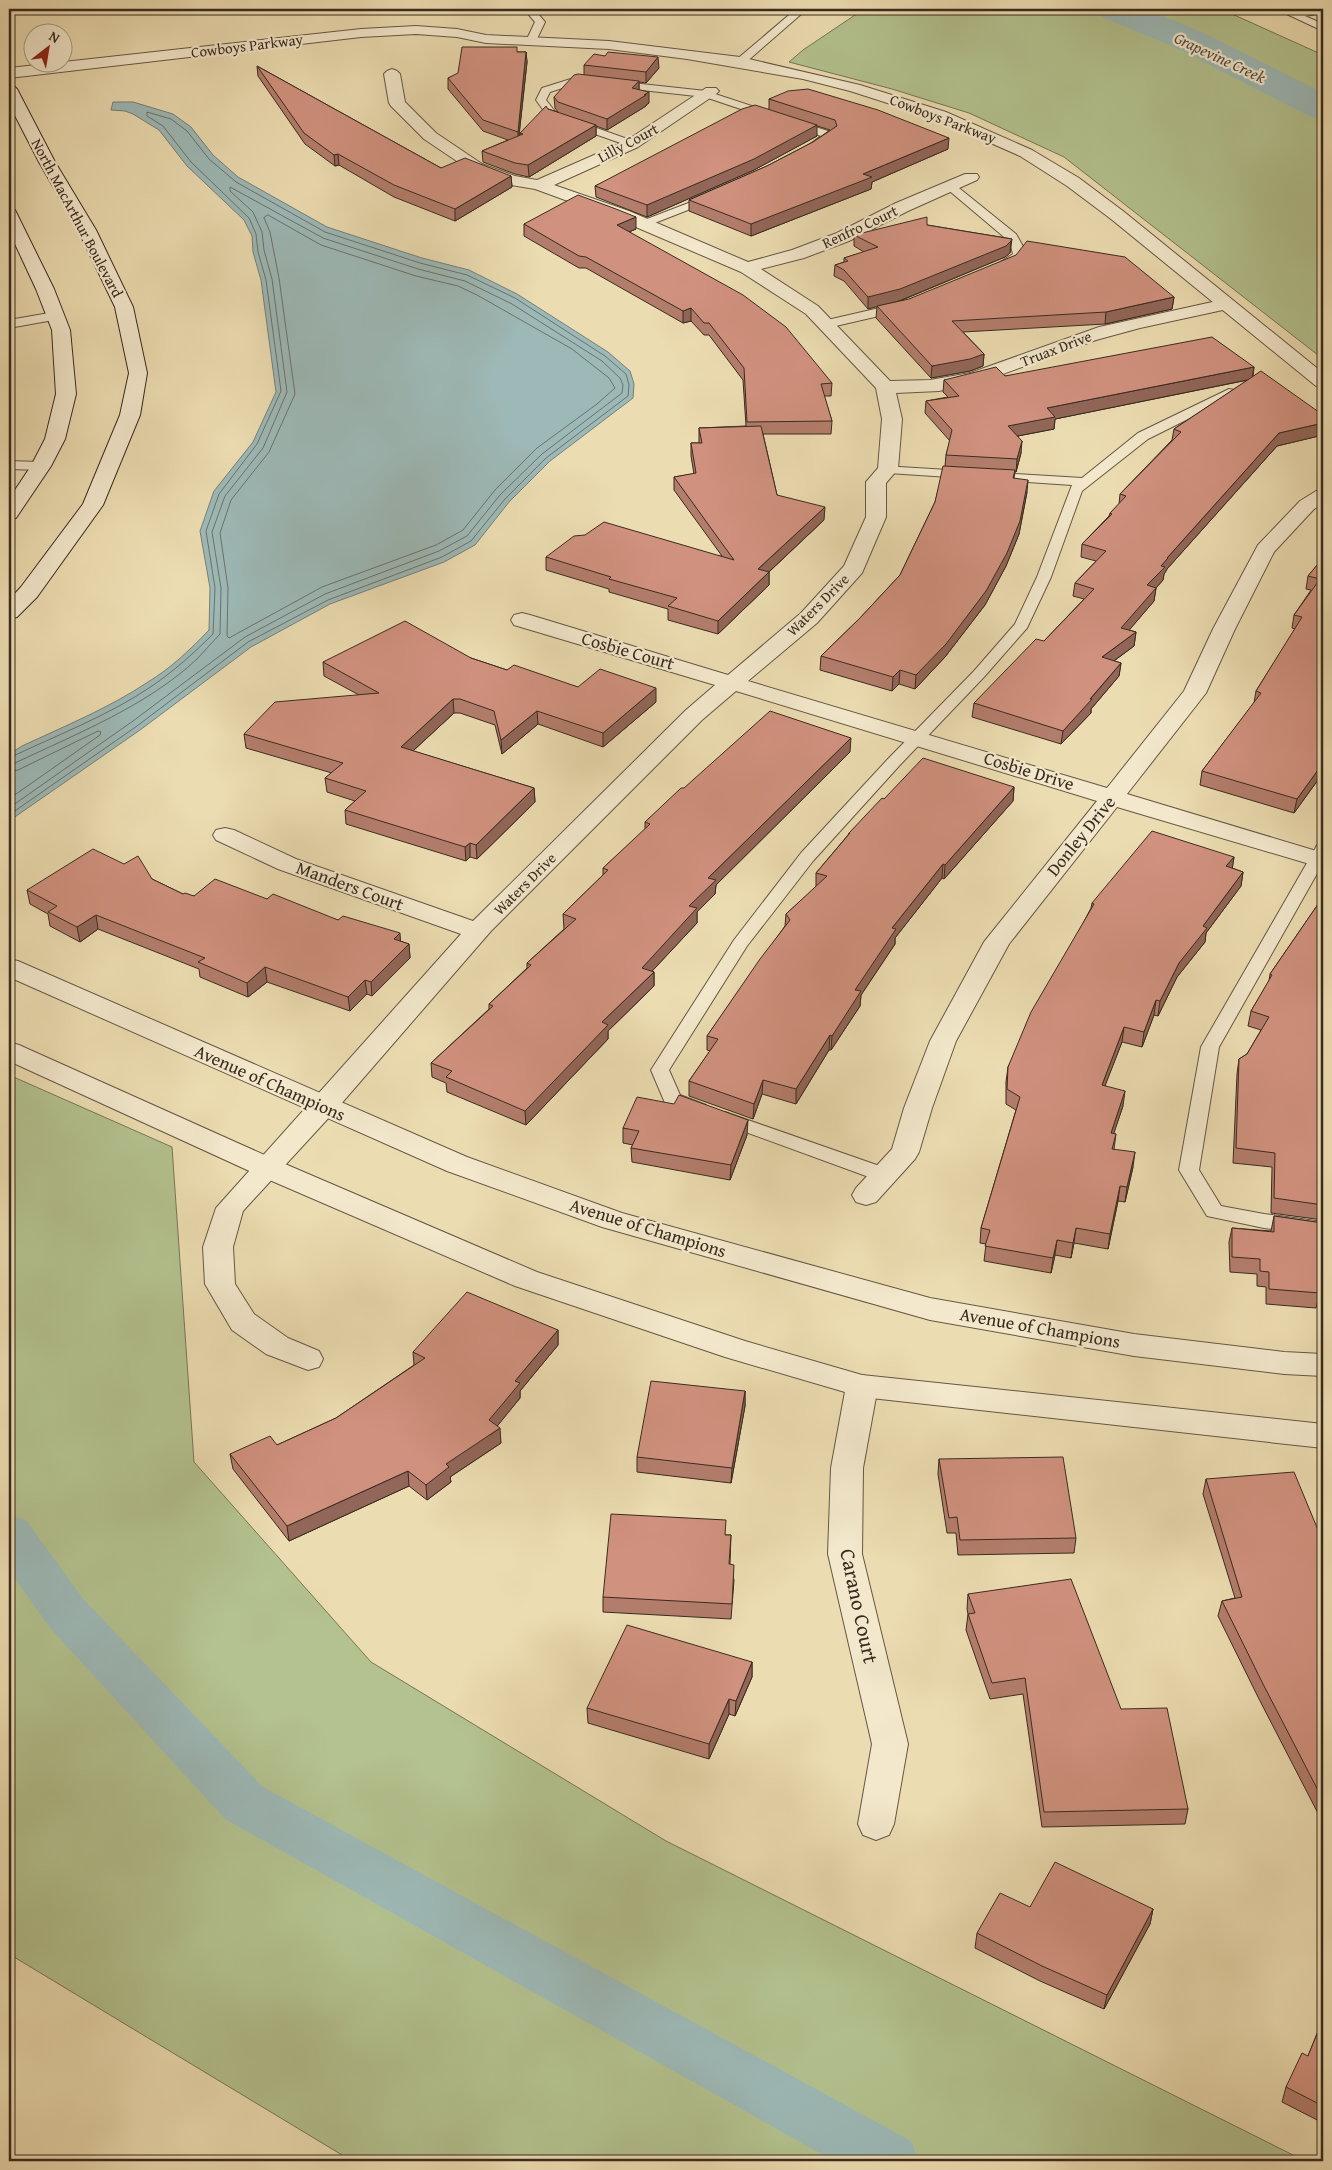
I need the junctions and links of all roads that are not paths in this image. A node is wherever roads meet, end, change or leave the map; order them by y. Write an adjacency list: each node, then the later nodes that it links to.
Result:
1 (802, 9): 11 (lane)
2 (1281, 9): 5 (lane)
3 (1323, 10): 5 (lane)
4 (535, 11): 8 (lane)
5 (1294, 15): 6 (lane)
6 (1323, 28)
7 (486, 39): 8 (street, Cowboys Parkway); 9 (street, Cowboys Parkway); 12 (street, Cowboys Parkway)
8 (531, 40): 11 (street, Cowboys Parkway)
9 (414, 45)
10 (348, 49): 13 (street, Cowboys Parkway)
11 (740, 62): 30 (street, Cowboys Parkway)
12 (9, 73)
13 (143, 73)
14 (392, 74): 22 (street)
15 (113, 76): 16 (street)
16 (65, 82)
17 (15, 88): 43 (street, North MacArthur Boulevard)
18 (709, 93): 19 (street, Lilly Court); 19 (lane); 20 (lane)
19 (632, 144): 22 (street, Lilly Court)
20 (803, 152)
21 (971, 177): 23 (street, Renfro Court)
22 (539, 186): 26 (street)
23 (950, 186): 27 (street, Renfro Court); 28 (lane)
24 (720, 194): 26 (lane)
25 (9, 214): 31 (street)
26 (643, 224): 27 (street)
27 (747, 268): 33 (street)
28 (993, 269)
29 (914, 302): 33 (lane)
30 (1226, 304): 34 (street, Cowboys Parkway); 35 (street, Truax Drive)
31 (55, 316): 32 (lane); 38 (street)
32 (9, 324)
33 (827, 324): 35 (street)
34 (1323, 382)
35 (886, 387): 39 (street, Waters Drive)
36 (1229, 393): 40 (lane)
37 (9, 465): 38 (lane)
38 (41, 466): 42 (street)
39 (888, 469): 40 (lane); 45 (street, Waters Drive)
40 (1084, 482): 46 (lane)
41 (1323, 496): 47 (street, Donley Drive)
42 (9, 514)
43 (9, 612)
44 (522, 620): 45 (street, Cosbie Court)
45 (734, 682): 46 (street, Cosbie Drive); 50 (street, Waters Drive)
46 (918, 737): 47 (street, Cosbie Drive); 55 (lane)
47 (1113, 796): 49 (street, Cosbie Drive); 55 (street, Donley Drive)
48 (225, 835): 50 (street, Manders Court)
49 (1321, 856): 57 (lane)
50 (478, 931): 53 (street, Waters Drive)
51 (9, 968): 53 (street, Avenue of Champions)
52 (9, 1051): 54 (street)
53 (324, 1106): 54 (street, Waters Drive); 59 (street, Avenue of Champions)
54 (268, 1168): 58 (street, Waters Drive); 60 (street)
55 (884, 1175): 56 (street, Donley Drive)
56 (866, 1195)
57 (1323, 1229)
58 (308, 1358)
59 (1323, 1365)
60 (862, 1386): 61 (street); 62 (street, Carano Court)
61 (1323, 1436)
62 (876, 1824)

